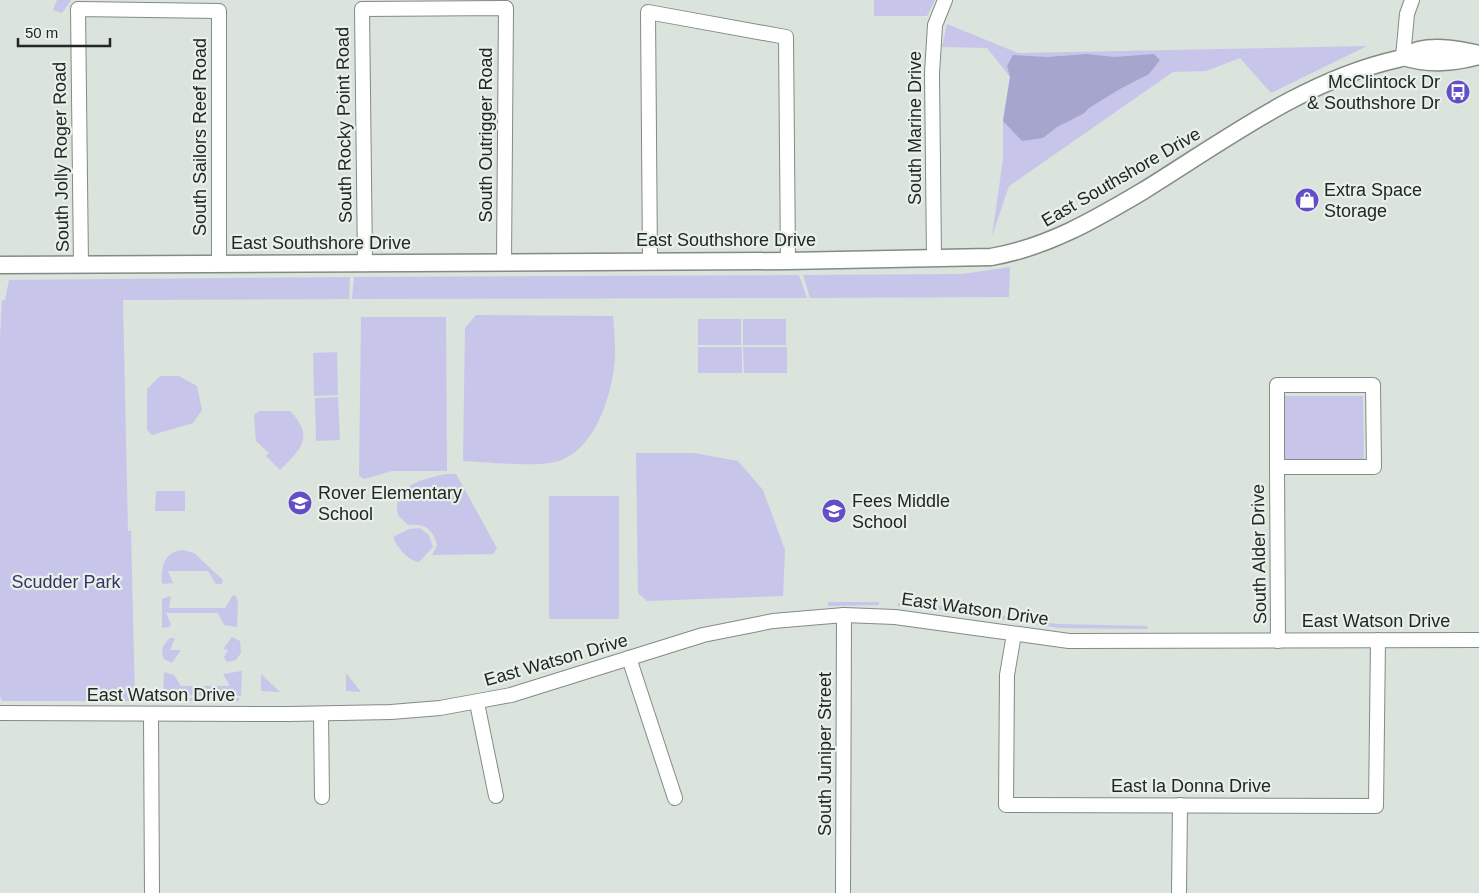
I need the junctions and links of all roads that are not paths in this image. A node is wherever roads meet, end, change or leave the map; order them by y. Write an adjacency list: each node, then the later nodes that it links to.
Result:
1 (945, 0): 7 (street, South Marine Drive)
2 (1412, 0): 6 (street)
3 (506, 8): 10 (street, South Outrigger Road); 12 (street, South Rocky Point Road)
4 (219, 11): 11 (street, South Sailors Reef Road); 14 (street, South Jolly Roger Road)
5 (1479, 55): 6 (street, East Southshore Drive)
6 (1403, 57): 7 (street, East Southshore Drive)
7 (934, 258): 9 (street, East Southshore Drive)
8 (650, 261): 9 (street, East Southshore Drive); 9 (street); 10 (street, East Southshore Drive)
9 (788, 261)
10 (504, 262): 12 (street, East Southshore Drive)
11 (219, 264): 12 (street, East Southshore Drive); 14 (street, East Southshore Drive)
12 (365, 264)
13 (0, 265): 14 (street, East Southshore Drive)
14 (81, 265)
15 (1277, 468): 15 (street, South Alder Drive); 20 (street, South Alder Drive)
16 (844, 615): 17 (street, East Watson Drive); 21 (street, East Watson Drive); 31 (street, South Juniper Street)
17 (1014, 634): 20 (street, East Watson Drive); 29 (street, East la Donna Drive)
18 (1378, 640): 19 (street, East Watson Drive); 20 (street, East Watson Drive); 29 (street, East la Donna Drive)
19 (1479, 640)
20 (1278, 641)
21 (628, 658): 22 (street, East Watson Drive); 28 (street)
22 (477, 703): 25 (street, East Watson Drive); 26 (street, East Watson Drive)
23 (0, 713): 24 (street, East Watson Drive)
24 (151, 714): 25 (street, East Watson Drive); 30 (street)
25 (321, 714): 27 (street)
26 (496, 796)
27 (322, 797)
28 (675, 798)
29 (1180, 805): 32 (street)
30 (152, 893)
31 (843, 893)
32 (1179, 893)

